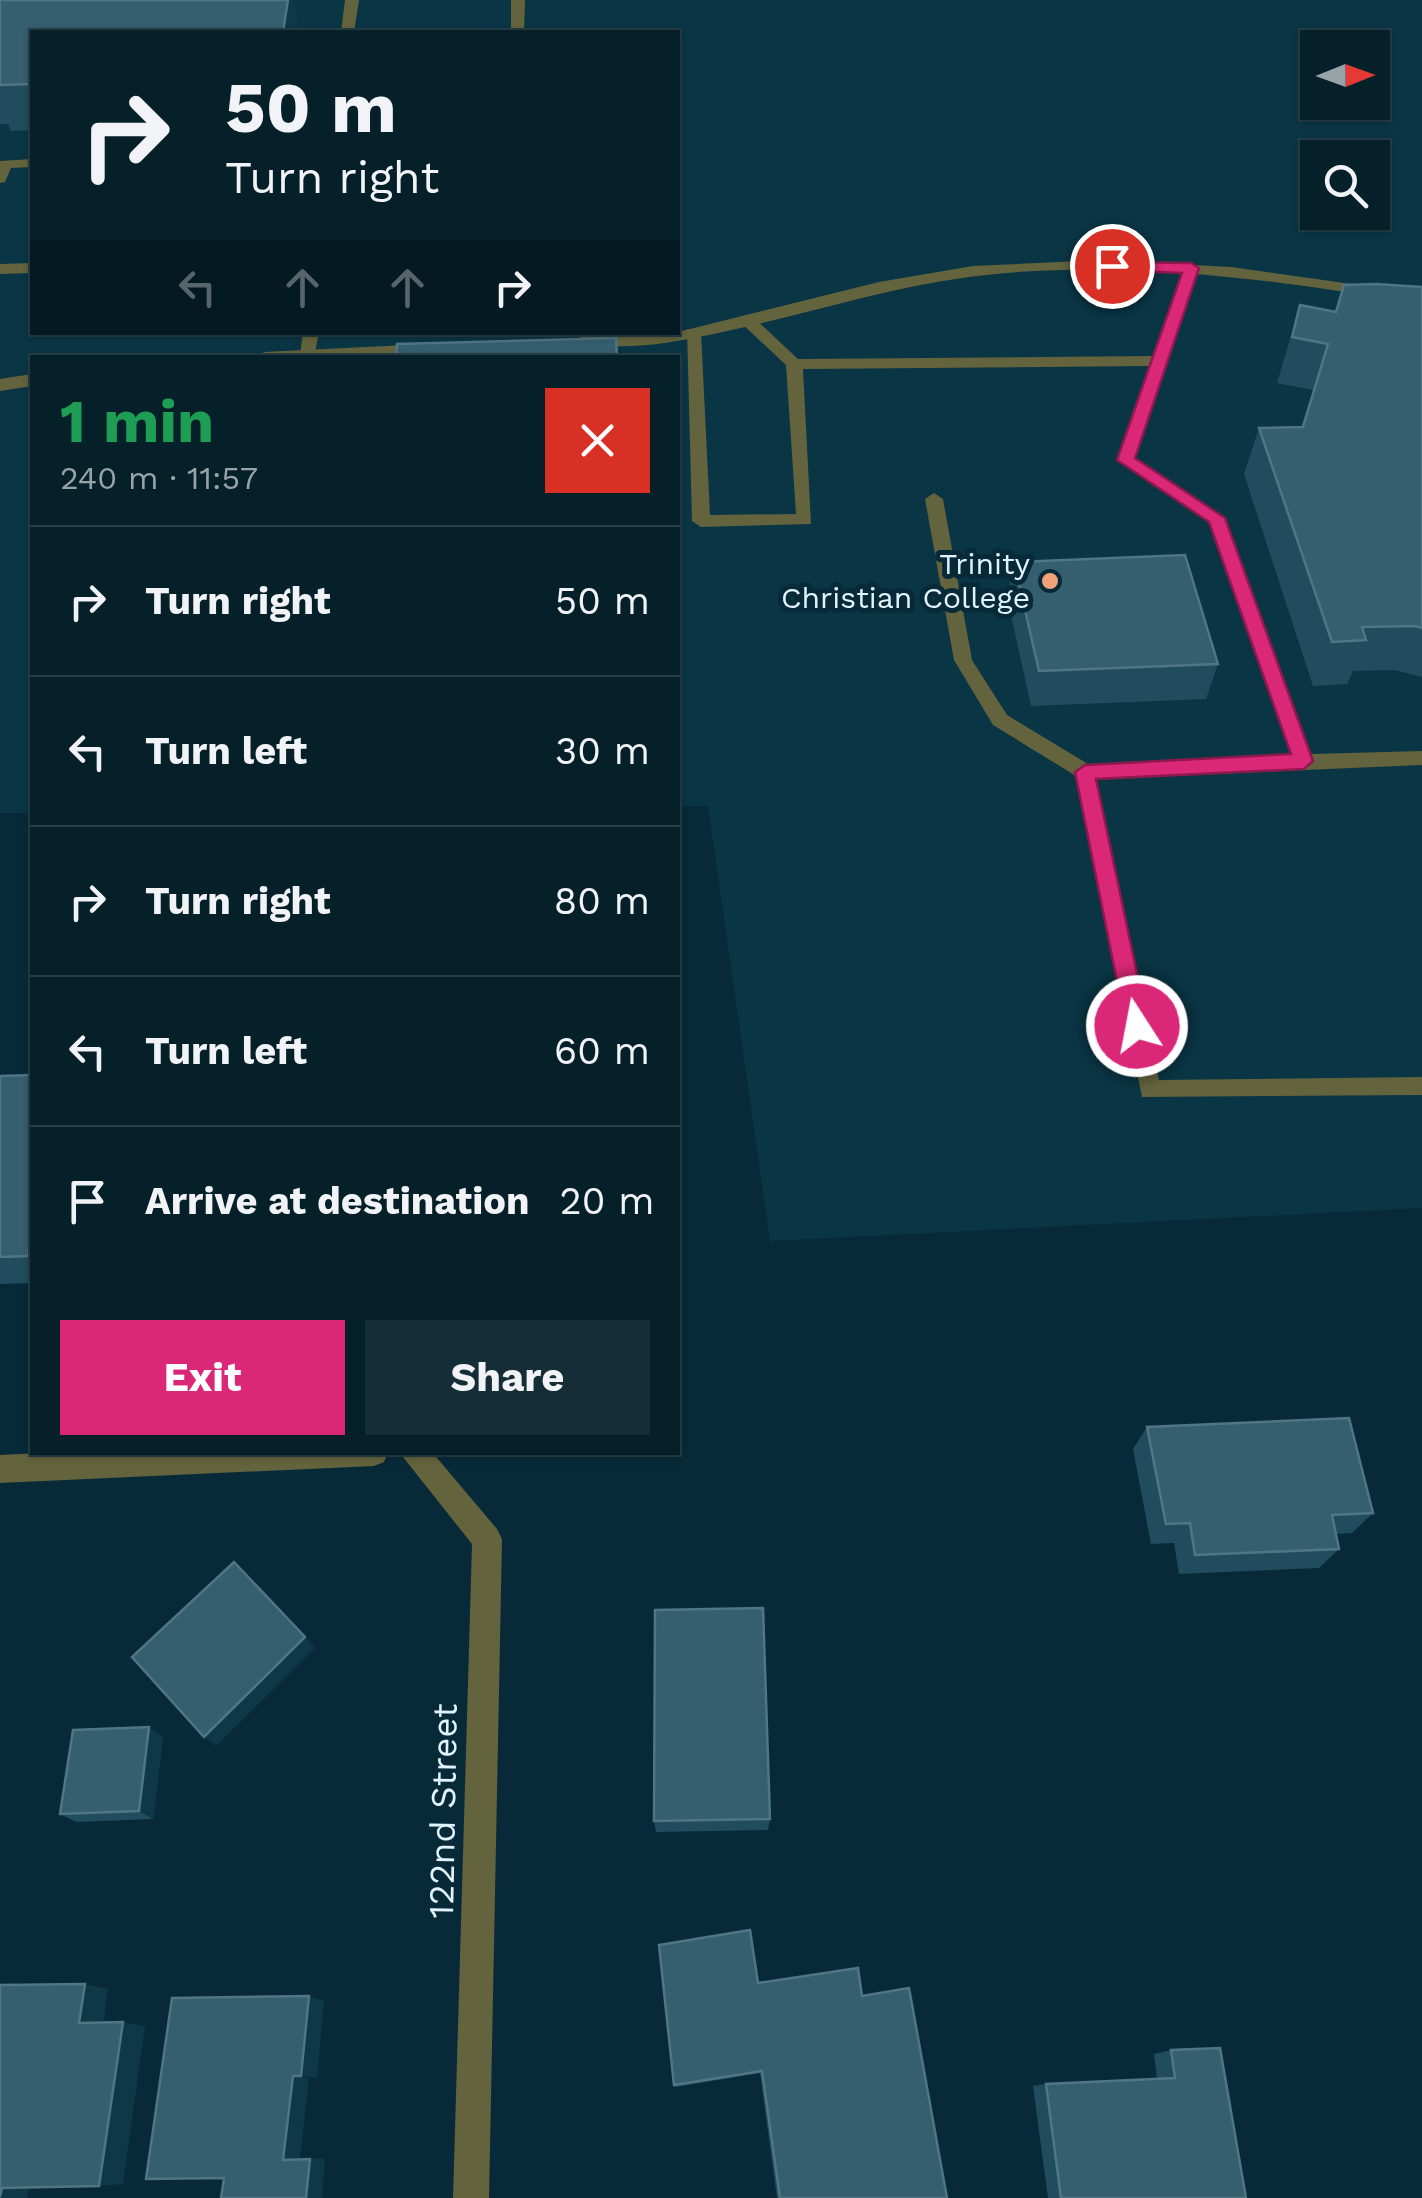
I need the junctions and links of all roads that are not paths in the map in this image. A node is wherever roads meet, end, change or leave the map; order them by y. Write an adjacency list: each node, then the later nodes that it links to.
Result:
1 (352, 0): 3 (lane)
2 (518, 0): 4 (lane)
3 (348, 30)
4 (518, 30)
5 (30, 164): 6 (lane)
6 (0, 179)
7 (30, 268): 9 (lane)
8 (1191, 268): 10 (street); 11 (street); 16 (lane)
9 (0, 269)
10 (1422, 299)
11 (746, 319): 12 (street); 17 (lane)
12 (693, 332): 13 (street); 17 (lane)
13 (555, 343)
14 (441, 349): 15 (street)
15 (308, 355)
16 (1159, 361): 17 (lane); 22 (lane)
17 (794, 364)
18 (30, 380): 19 (street)
19 (0, 385)
20 (934, 499): 23 (lane)
21 (1422, 758): 22 (lane)
22 (1304, 761): 23 (lane)
23 (1085, 772): 24 (lane)
24 (1422, 1086)
25 (308, 1455): 27 (street)
26 (416, 1455): 28 (street, 122nd Street)
27 (0, 1469)
28 (472, 2198)

